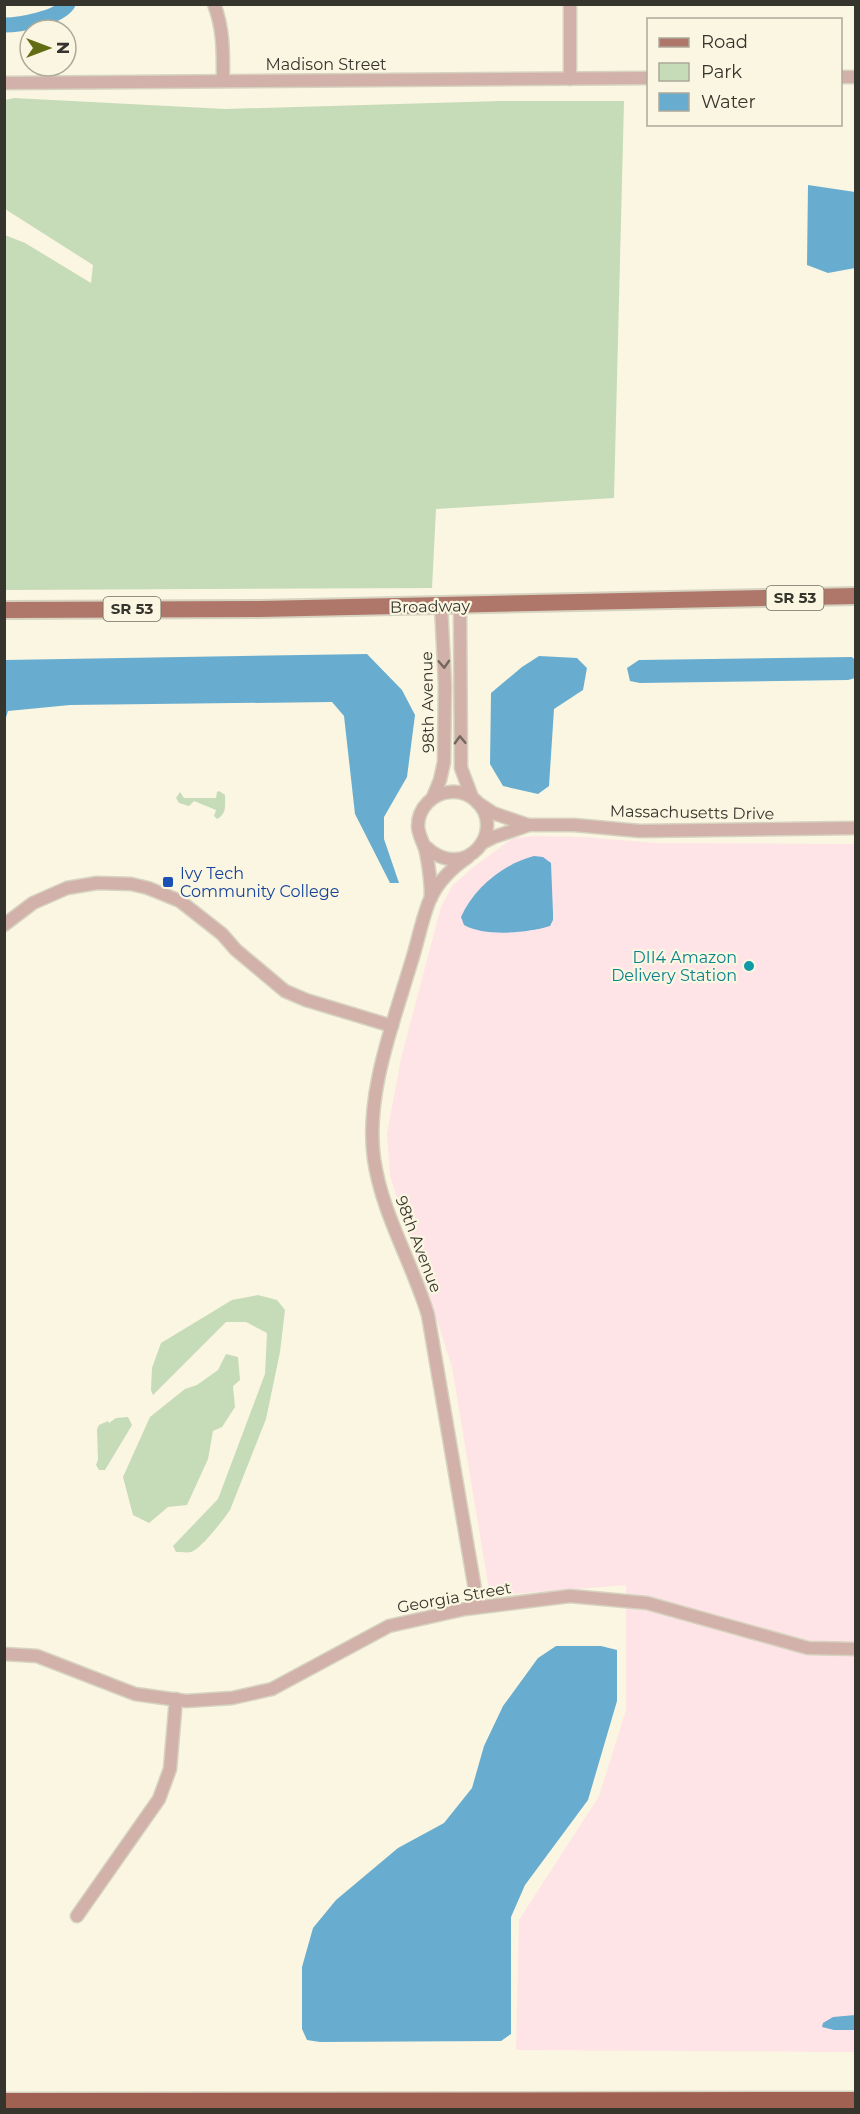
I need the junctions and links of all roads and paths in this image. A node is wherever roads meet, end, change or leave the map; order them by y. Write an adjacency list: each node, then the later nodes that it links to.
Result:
1 (214, 4): 5 (street)
2 (570, 4): 4 (street)
3 (647, 78): 4 (street, Madison Street)
4 (570, 79): 5 (street, Madison Street)
5 (223, 81): 6 (street, Madison Street)
6 (4, 83)
7 (855, 597): 9 (main road, Broadway / SR 53)
8 (441, 605): 9 (main road, Broadway / SR 53); 10 (main road, Broadway / SR 53); 11 (street, 98th Avenue, one-way to 11)
9 (460, 605): 12 (street, 98th Avenue, one-way to 9)
10 (4, 610)
11 (433, 797): 12 (street); 16 (street, 98th Avenue)
12 (475, 800): 13 (street); 15 (street, 98th Avenue)
13 (529, 825): 14 (street, Massachusetts Drive); 15 (street)
14 (855, 828)
15 (483, 843): 17 (street, 98th Avenue)
16 (425, 846): 17 (street); 18 (street, 98th Avenue)
17 (468, 857): 18 (street, 98th Avenue)
18 (431, 898): 20 (street, 98th Avenue)
19 (4, 925): 20 (street)
20 (392, 1026): 21 (street, 98th Avenue)
21 (478, 1607): 22 (street, Georgia Street); 24 (street, Georgia Street)
22 (855, 1649)
23 (4, 1654): 24 (street, Georgia Street)
24 (176, 1700): 25 (street)
25 (77, 1916)
26 (4, 2102): 27 (highway)
27 (855, 2102)

